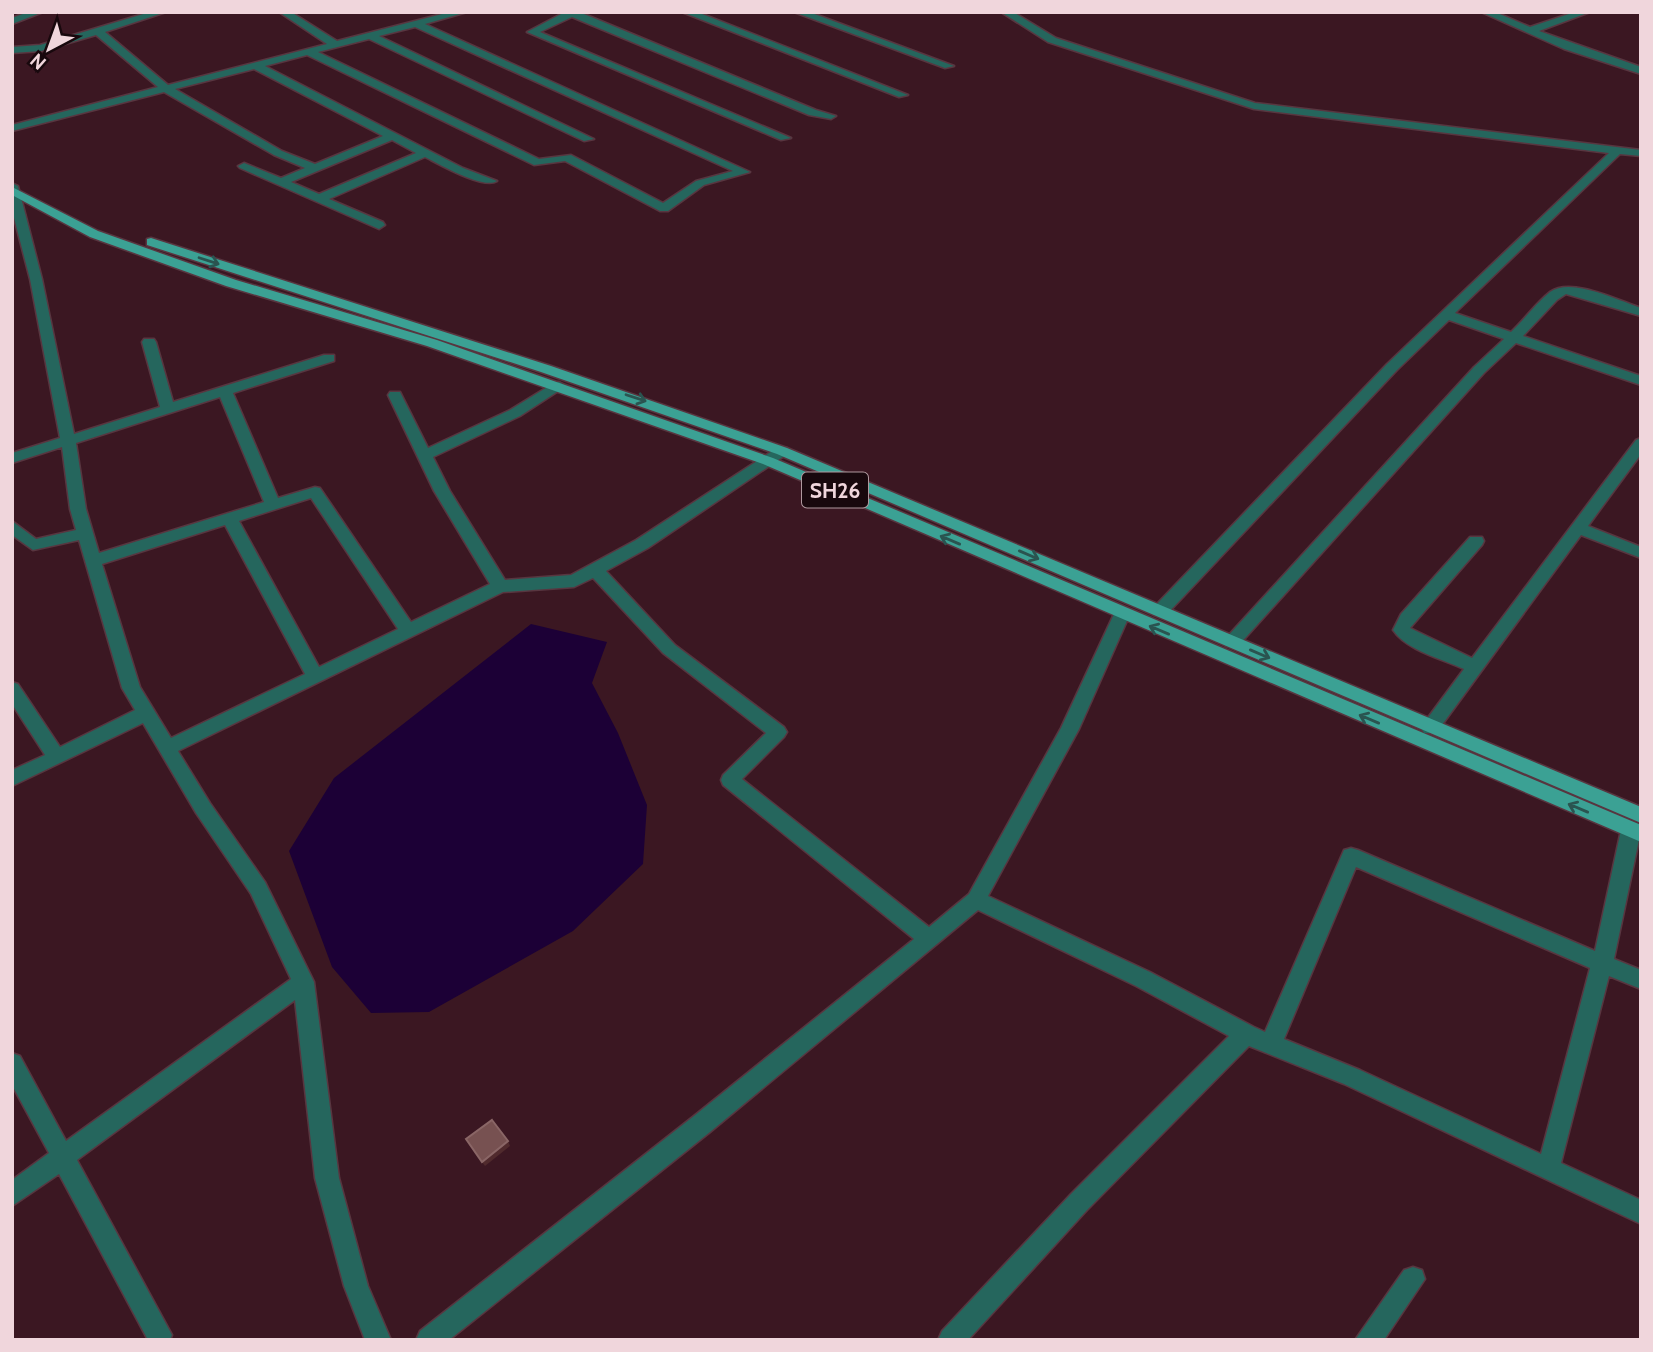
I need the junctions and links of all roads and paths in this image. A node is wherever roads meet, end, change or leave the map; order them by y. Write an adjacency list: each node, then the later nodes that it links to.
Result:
1 (38, 12): 11 (street)
2 (161, 12): 13 (street)
3 (284, 12): 17 (street)
4 (462, 12): 12 (street)
5 (687, 12): 23 (street)
6 (799, 12): 20 (street)
7 (1006, 12): 29 (street)
8 (1486, 12): 14 (street)
9 (1585, 12): 14 (street)
10 (571, 13): 24 (street); 27 (street)
11 (12, 21)
12 (416, 24): 15 (street); 18 (street)
13 (98, 31): 16 (street); 22 (street)
14 (1529, 31): 21 (street)
15 (370, 36): 17 (street); 28 (street)
16 (18, 45)
17 (336, 45): 18 (street)
18 (309, 52): 19 (street)
19 (257, 66): 22 (street); 26 (street)
20 (949, 66)
21 (1641, 71)
22 (167, 89): 25 (street); 33 (street)
23 (904, 95)
24 (831, 116)
25 (12, 128)
26 (392, 136): 30 (street); 33 (street)
27 (785, 138)
28 (588, 139)
29 (1618, 150): 31 (street); 42 (street)
30 (425, 153): 35 (street); 38 (street)
31 (1641, 153)
32 (244, 166): 36 (street)
33 (316, 168): 36 (street)
34 (12, 176): 54 (main road, SH26, one-way to 54)
35 (491, 180)
36 (281, 183): 38 (street)
37 (13, 189): 39 (street); 47 (main road, SH26)
38 (319, 199): 40 (street)
39 (15, 213): 51 (street)
40 (379, 225)
41 (1641, 312): 43 (street)
42 (1447, 315): 43 (street); 66 (street)
43 (1515, 337): 46 (street); 69 (street)
44 (149, 342): 50 (street)
45 (329, 358): 48 (street)
46 (1641, 381)
47 (559, 386): 53 (street); 54 (main road, SH26)
48 (225, 391): 50 (street); 56 (street)
49 (396, 395): 53 (street)
50 (168, 409): 51 (street)
51 (68, 441): 55 (street); 60 (street)
52 (1641, 443): 59 (street)
53 (425, 455): 65 (street)
54 (775, 456): 64 (street); 66 (main road, SH26, one-way to 66); 67 (main road, SH26, one-way to 54)
55 (12, 457)
56 (273, 505): 57 (street); 68 (street)
57 (229, 518): 63 (street); 71 (street)
58 (12, 526): 60 (street)
59 (1579, 528): 62 (street); 70 (street)
60 (86, 533): 63 (street)
61 (1476, 541): 70 (street)
62 (1641, 553)
63 (93, 561): 73 (street)
64 (595, 569): 65 (street); 80 (street)
65 (500, 586): 68 (street)
66 (1160, 611): 69 (main road, SH26)
67 (1122, 614): 78 (main road, SH26, one-way to 67); 79 (street)
68 (408, 631): 71 (street)
69 (1232, 642): 74 (main road, SH26, one-way to 74)
70 (1476, 667): 74 (street)
71 (315, 676): 75 (street)
72 (12, 689): 76 (street)
73 (146, 713): 75 (street); 76 (street)
74 (1430, 728): 78 (main road, SH26)
75 (166, 749): 83 (street)
76 (56, 757): 77 (street)
77 (12, 779)
78 (1638, 827): 81 (street)
79 (976, 900): 80 (street); 84 (street)
80 (929, 939): 94 (street)
81 (1602, 964): 82 (street); 85 (street); 88 (street)
82 (1641, 980)
83 (303, 982): 87 (street); 93 (street)
84 (1245, 1034): 85 (street); 95 (street)
85 (1271, 1043): 88 (street)
86 (12, 1063): 87 (street)
87 (63, 1155): 89 (street); 92 (street)
88 (1548, 1169): 90 (street)
89 (12, 1194)
90 (1641, 1212)
91 (1413, 1279): 96 (street)
92 (159, 1335)
93 (378, 1340)
94 (429, 1340)
95 (951, 1340)
96 (1368, 1340)

